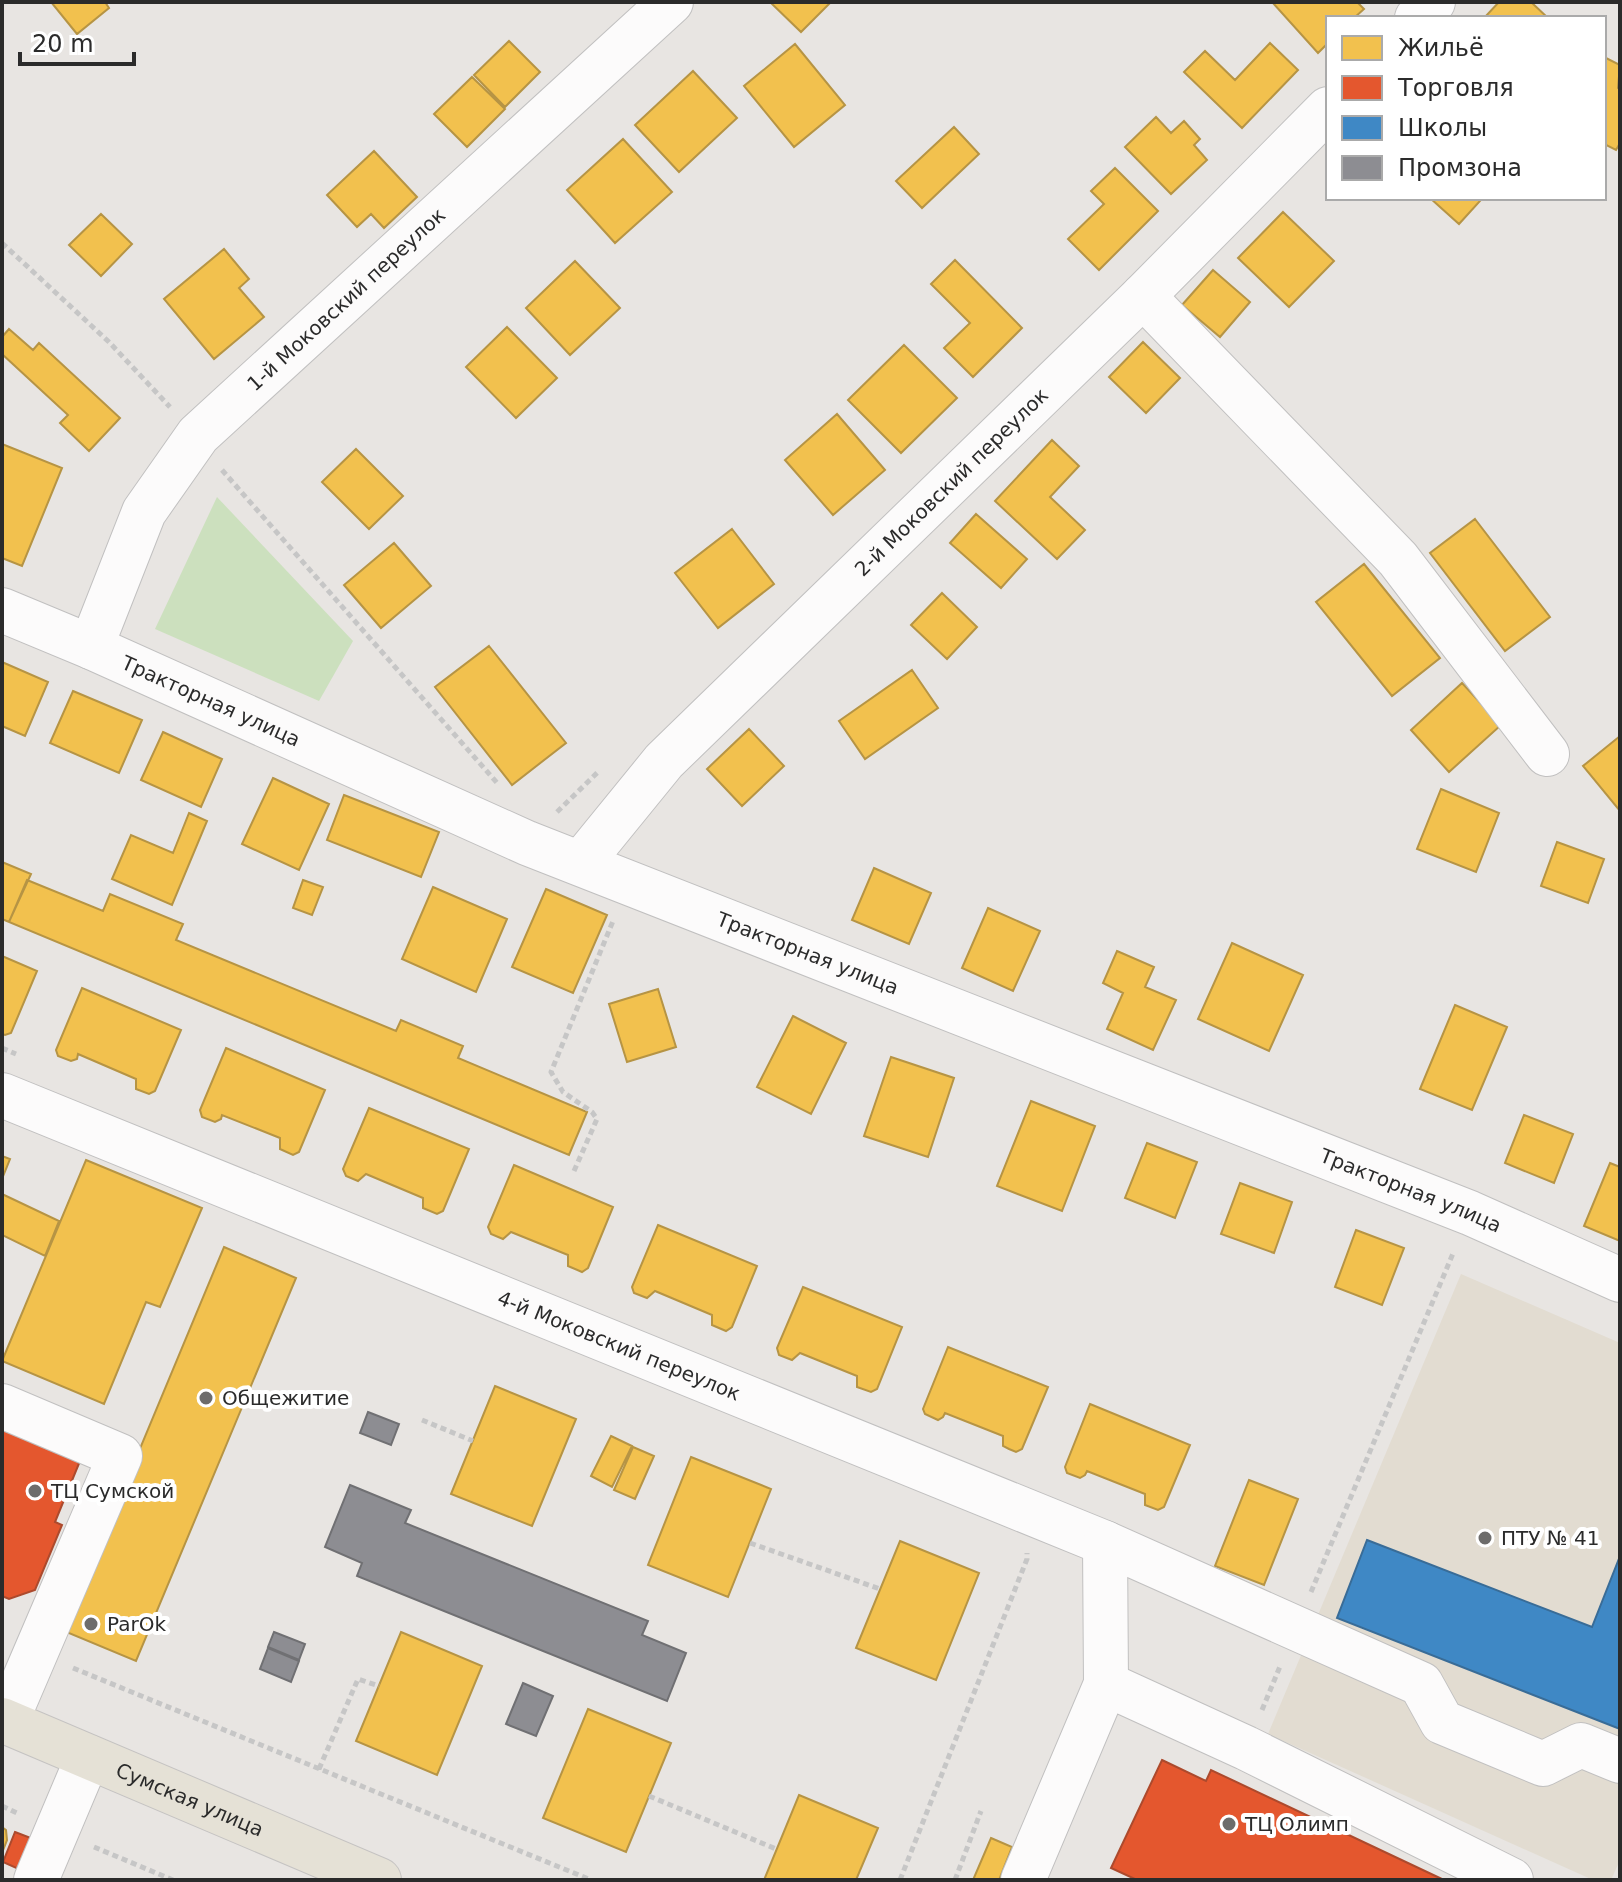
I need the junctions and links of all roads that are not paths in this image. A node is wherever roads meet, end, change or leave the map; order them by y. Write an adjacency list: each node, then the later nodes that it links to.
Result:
1 (671, 2): 5 (street, 1-й Моковский переулок)
2 (1326, 111): 3 (street, 2-й Моковский переулок)
3 (1143, 296): 6 (street); 7 (street, 2-й Моковский переулок)
4 (2, 610): 5 (street, Тракторная улица)
5 (91, 647): 7 (street, Тракторная улица)
6 (1547, 754)
7 (581, 863): 9 (street, Тракторная улица)
8 (2, 1095): 11 (street, 4-й Моковский переулок)
9 (1620, 1280)
10 (2, 1406): 13 (street)
11 (1105, 1543): 12 (street); 15 (street, 4-й Моковский переулок)
12 (1106, 1684): 18 (street); 19 (street)
13 (4, 1721): 14 (main road, Сумская улица)
14 (88, 1757): 16 (street); 17 (main road, Сумская улица)
15 (1620, 1761)
16 (36, 1880)
17 (379, 1880)
18 (1023, 1880)
19 (1511, 1880)

